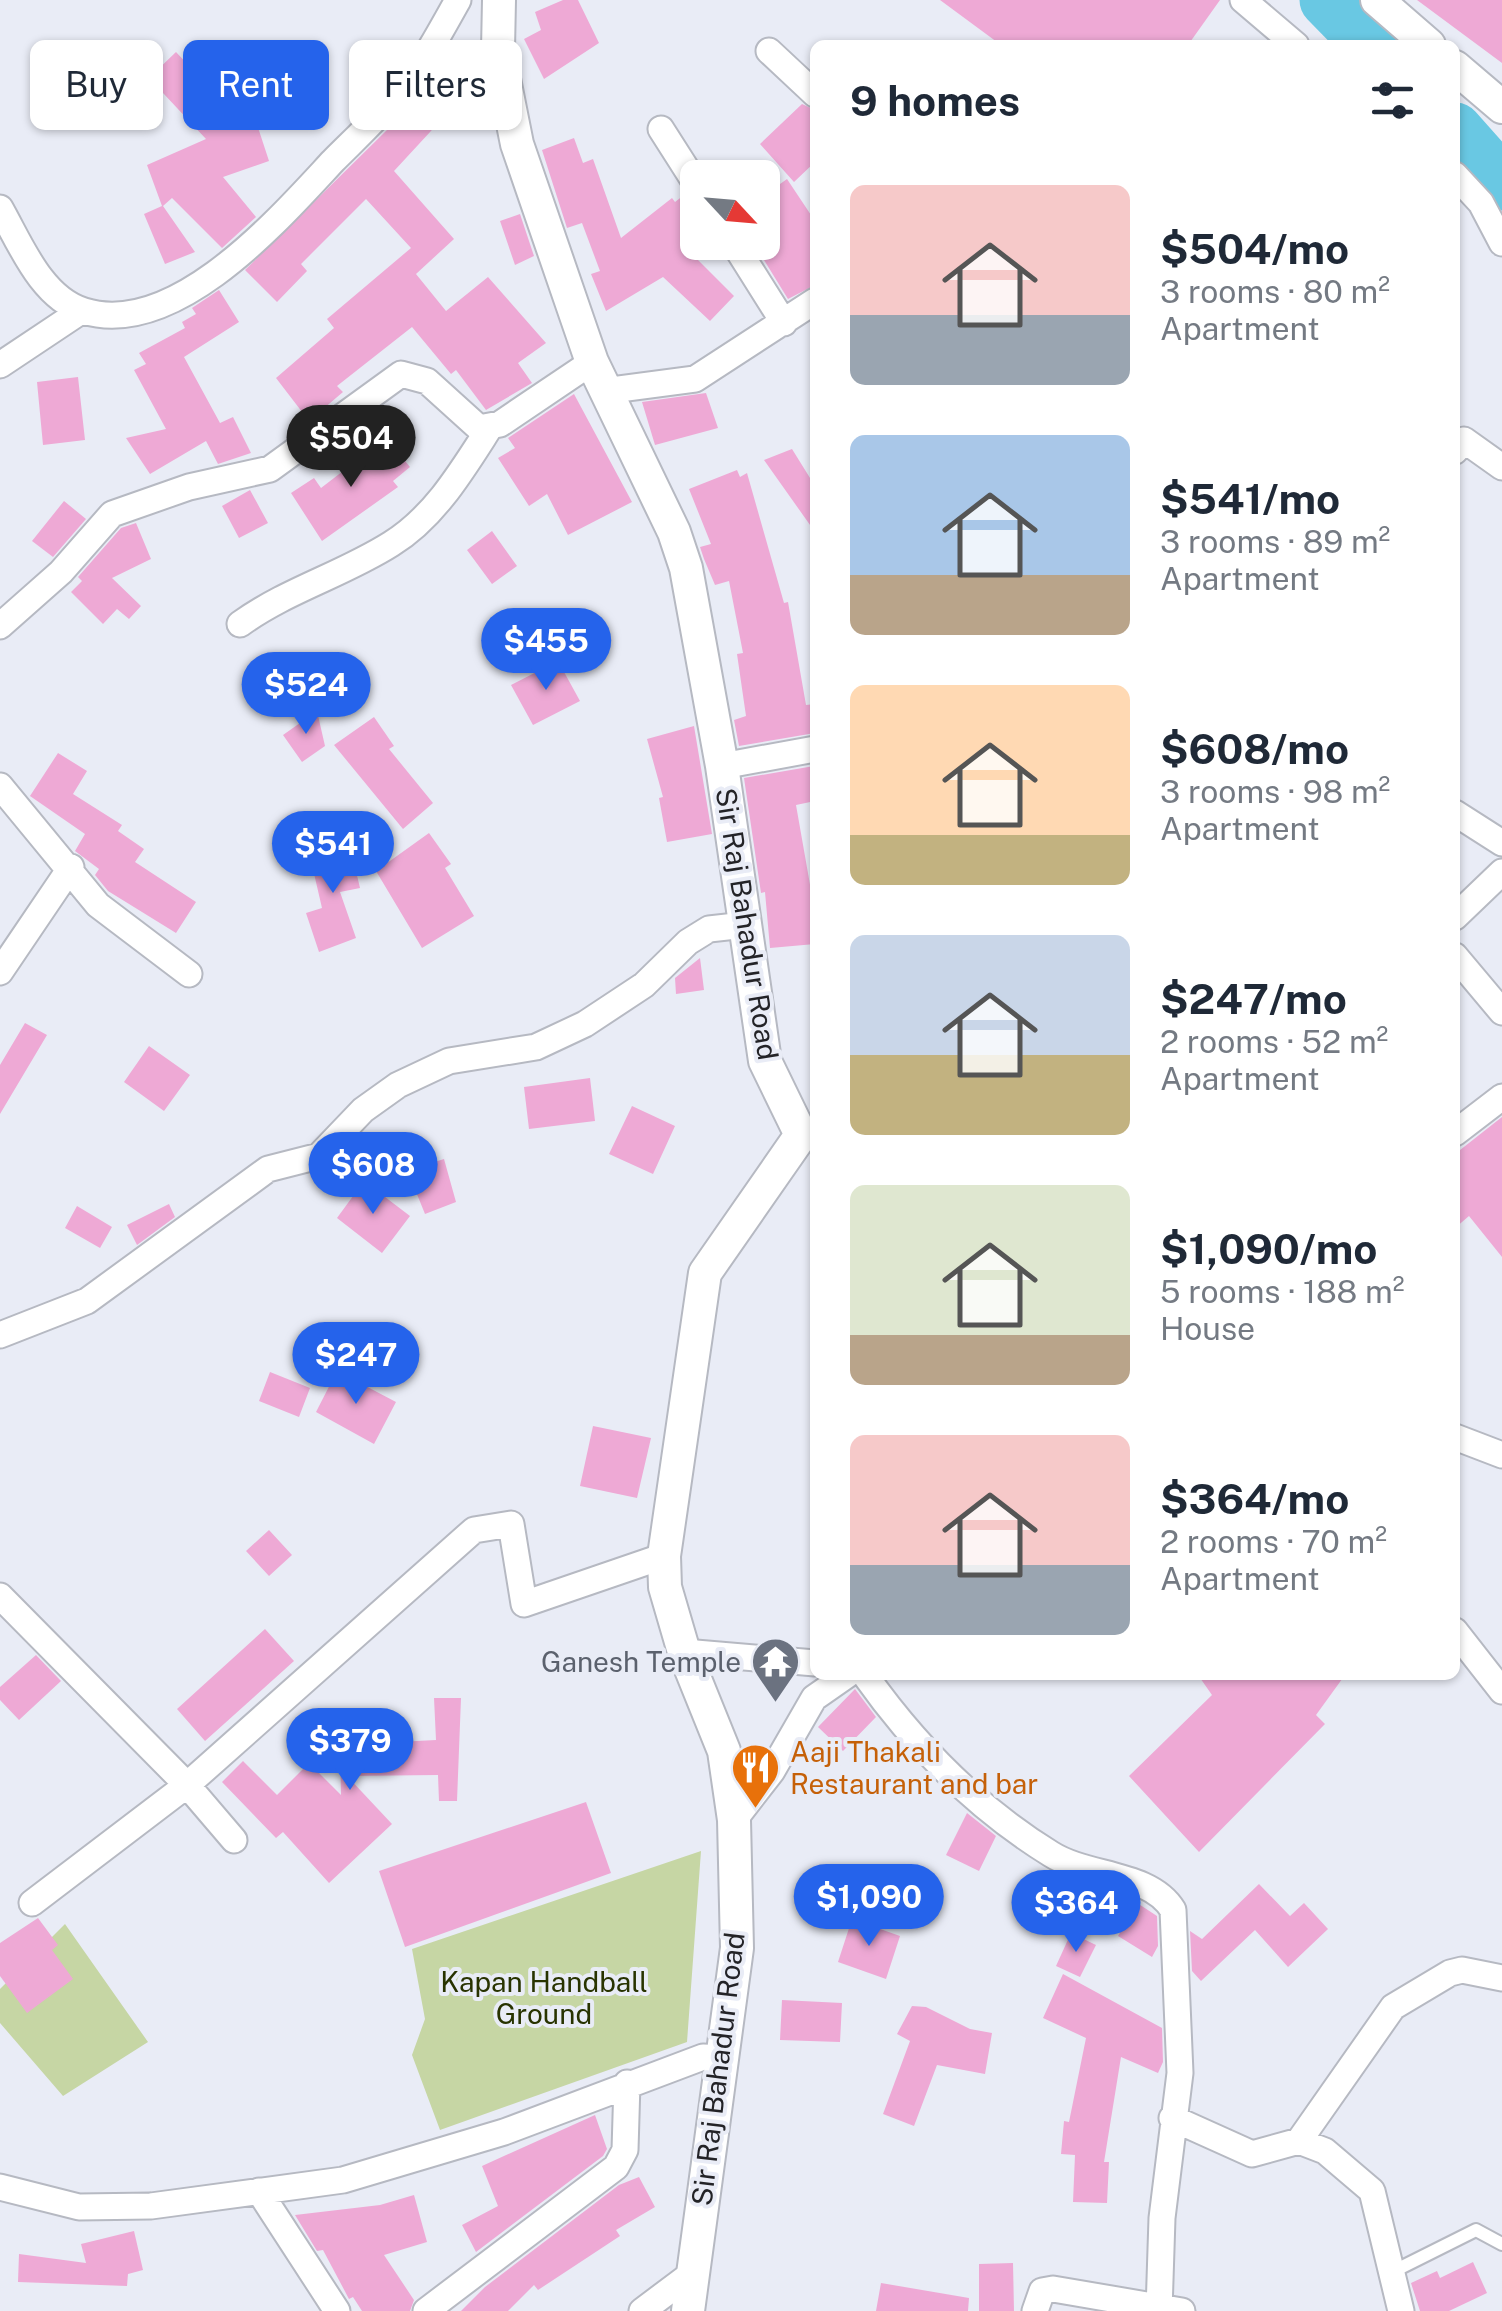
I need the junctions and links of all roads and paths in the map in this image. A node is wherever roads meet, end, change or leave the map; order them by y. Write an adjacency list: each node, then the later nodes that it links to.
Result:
1 (458, 0): 18 (street)
2 (498, 0): 21 (street, Sir Raj Bahadur Road)
3 (1244, 0): 5 (street)
4 (1396, 6): 6 (street)
5 (1290, 40)
6 (1425, 40)
7 (769, 52): 9 (street)
8 (1460, 71): 10 (street)
9 (810, 89)
10 (1502, 107)
11 (661, 129): 12 (street)
12 (681, 160)
13 (1460, 181): 15 (street)
14 (0, 208): 18 (street)
15 (1502, 243)
16 (744, 260): 19 (street)
17 (810, 305): 19 (street)
18 (81, 311): 20 (street)
19 (784, 323): 21 (street)
20 (0, 365)
21 (598, 376): 22 (street); 28 (street, Sir Raj Bahadur Road)
22 (490, 427): 25 (street); 26 (street)
23 (1460, 445): 24 (street)
24 (1502, 466)
25 (240, 624)
26 (0, 626)
27 (810, 750): 28 (street)
28 (722, 766): 35 (street, Sir Raj Bahadur Road)
29 (0, 786): 32 (street)
30 (1460, 816): 31 (street)
31 (1502, 843)
32 (71, 867): 37 (street); 38 (street)
33 (1502, 872): 34 (street)
34 (1460, 912)
35 (745, 926): 42 (street, Sir Raj Bahadur Road); 43 (street)
36 (1460, 962): 39 (street)
37 (0, 972)
38 (189, 974)
39 (1502, 1012)
40 (1502, 1097): 41 (street)
41 (1460, 1128)
42 (808, 1143): 46 (street, Sir Raj Bahadur Road)
43 (0, 1335)
44 (1460, 1439): 45 (street)
45 (1502, 1455)
46 (664, 1556): 49 (street, Sir Raj Bahadur Road); 54 (street)
47 (0, 1596): 54 (street)
48 (1460, 1637): 53 (street)
49 (684, 1652): 50 (street); 55 (street, Sir Raj Bahadur Road)
50 (810, 1663)
51 (840, 1680): 55 (street)
52 (868, 1680): 61 (street)
53 (1502, 1690)
54 (187, 1785): 56 (street); 57 (street)
55 (734, 1820): 59 (street, Sir Raj Bahadur Road)
56 (234, 1840)
57 (32, 1903)
58 (1502, 1978): 62 (street)
59 (722, 2058): 60 (street); 66 (street, Sir Raj Bahadur Road)
60 (627, 2082): 64 (street); 70 (street)
61 (1172, 2118): 62 (street); 68 (street)
62 (1299, 2141): 67 (street)
63 (1, 2188): 64 (street)
64 (259, 2191): 69 (street)
65 (1502, 2244): 67 (lane)
66 (694, 2272): 71 (street); 72 (street, Sir Raj Bahadur Road)
67 (1392, 2272): 74 (street)
68 (1167, 2310): 73 (street)
69 (336, 2311)
70 (426, 2311)
71 (642, 2311)
72 (688, 2311)
73 (1035, 2311)
74 (1400, 2311)

